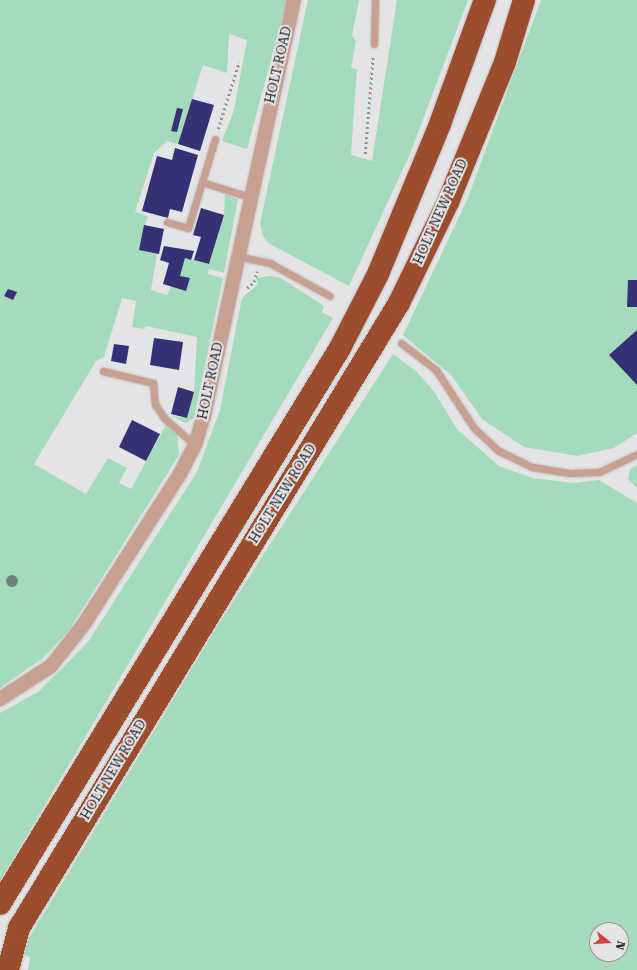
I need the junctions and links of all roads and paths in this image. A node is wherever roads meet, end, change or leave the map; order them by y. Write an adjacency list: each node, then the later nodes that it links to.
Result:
1 (294, 0): 10 (street, HOLT ROAD)
2 (376, 0): 5 (lane)
3 (485, 0): 19 (highway, HOLT NEW ROAD)
4 (524, 0): 20 (highway, HOLT NEW ROAD)
5 (374, 44): 8 (path)
6 (239, 62): 7 (path)
7 (215, 139): 9 (lane)
8 (365, 154)
9 (202, 182): 10 (lane); 11 (lane)
10 (249, 197): 12 (street, HOLT ROAD)
11 (167, 222)
12 (237, 256): 13 (lane); 16 (street, HOLT ROAD)
13 (330, 296)
14 (401, 342): 17 (lane)
15 (103, 371): 16 (lane)
16 (195, 445): 18 (street, HOLT ROAD)
17 (637, 454)
18 (0, 699)
19 (0, 904)
20 (8, 970)

